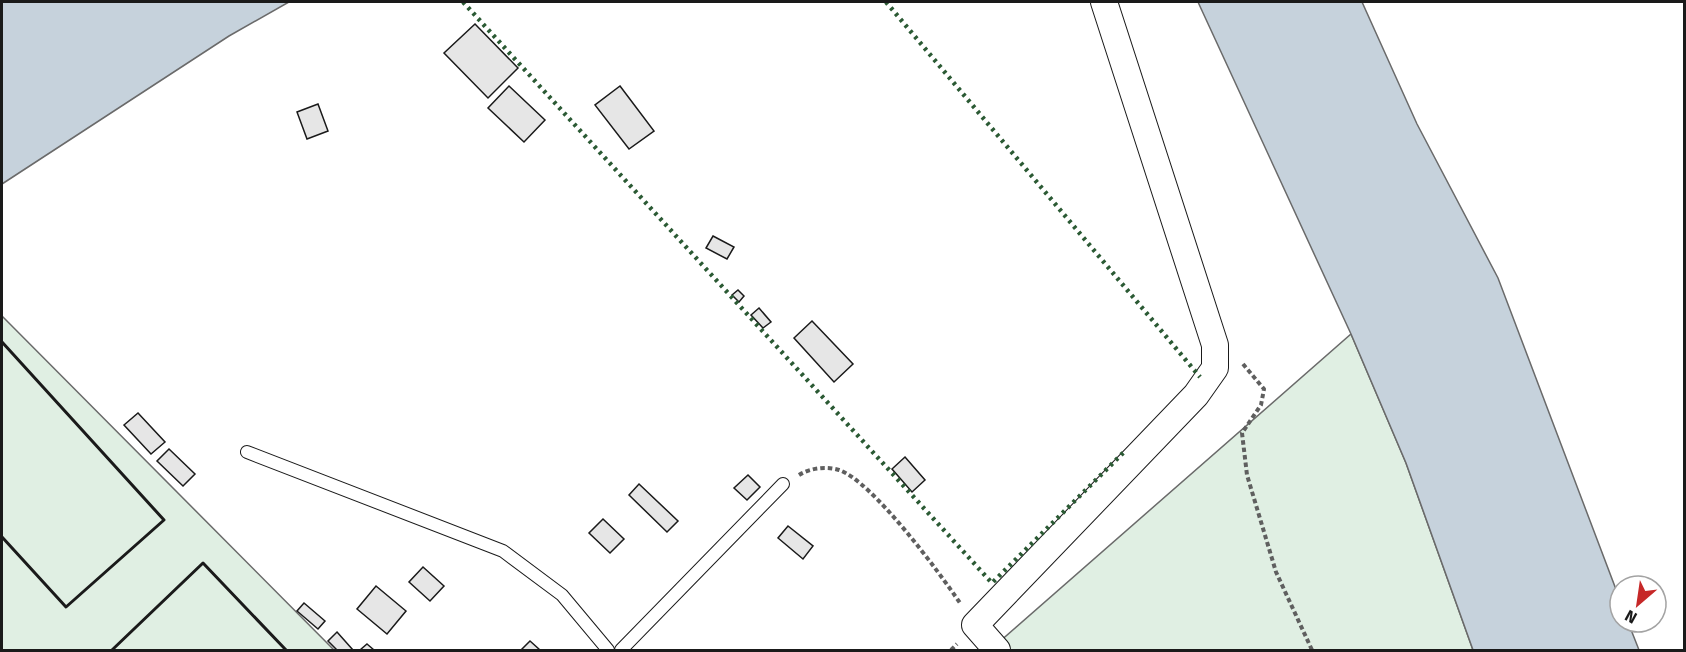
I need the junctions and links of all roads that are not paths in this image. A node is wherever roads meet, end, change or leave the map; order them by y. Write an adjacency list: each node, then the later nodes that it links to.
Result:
1 (1104, 2): 6 (street)
2 (247, 452): 4 (lane)
3 (783, 484): 5 (lane)
4 (608, 651)
5 (621, 651)
6 (997, 651)

